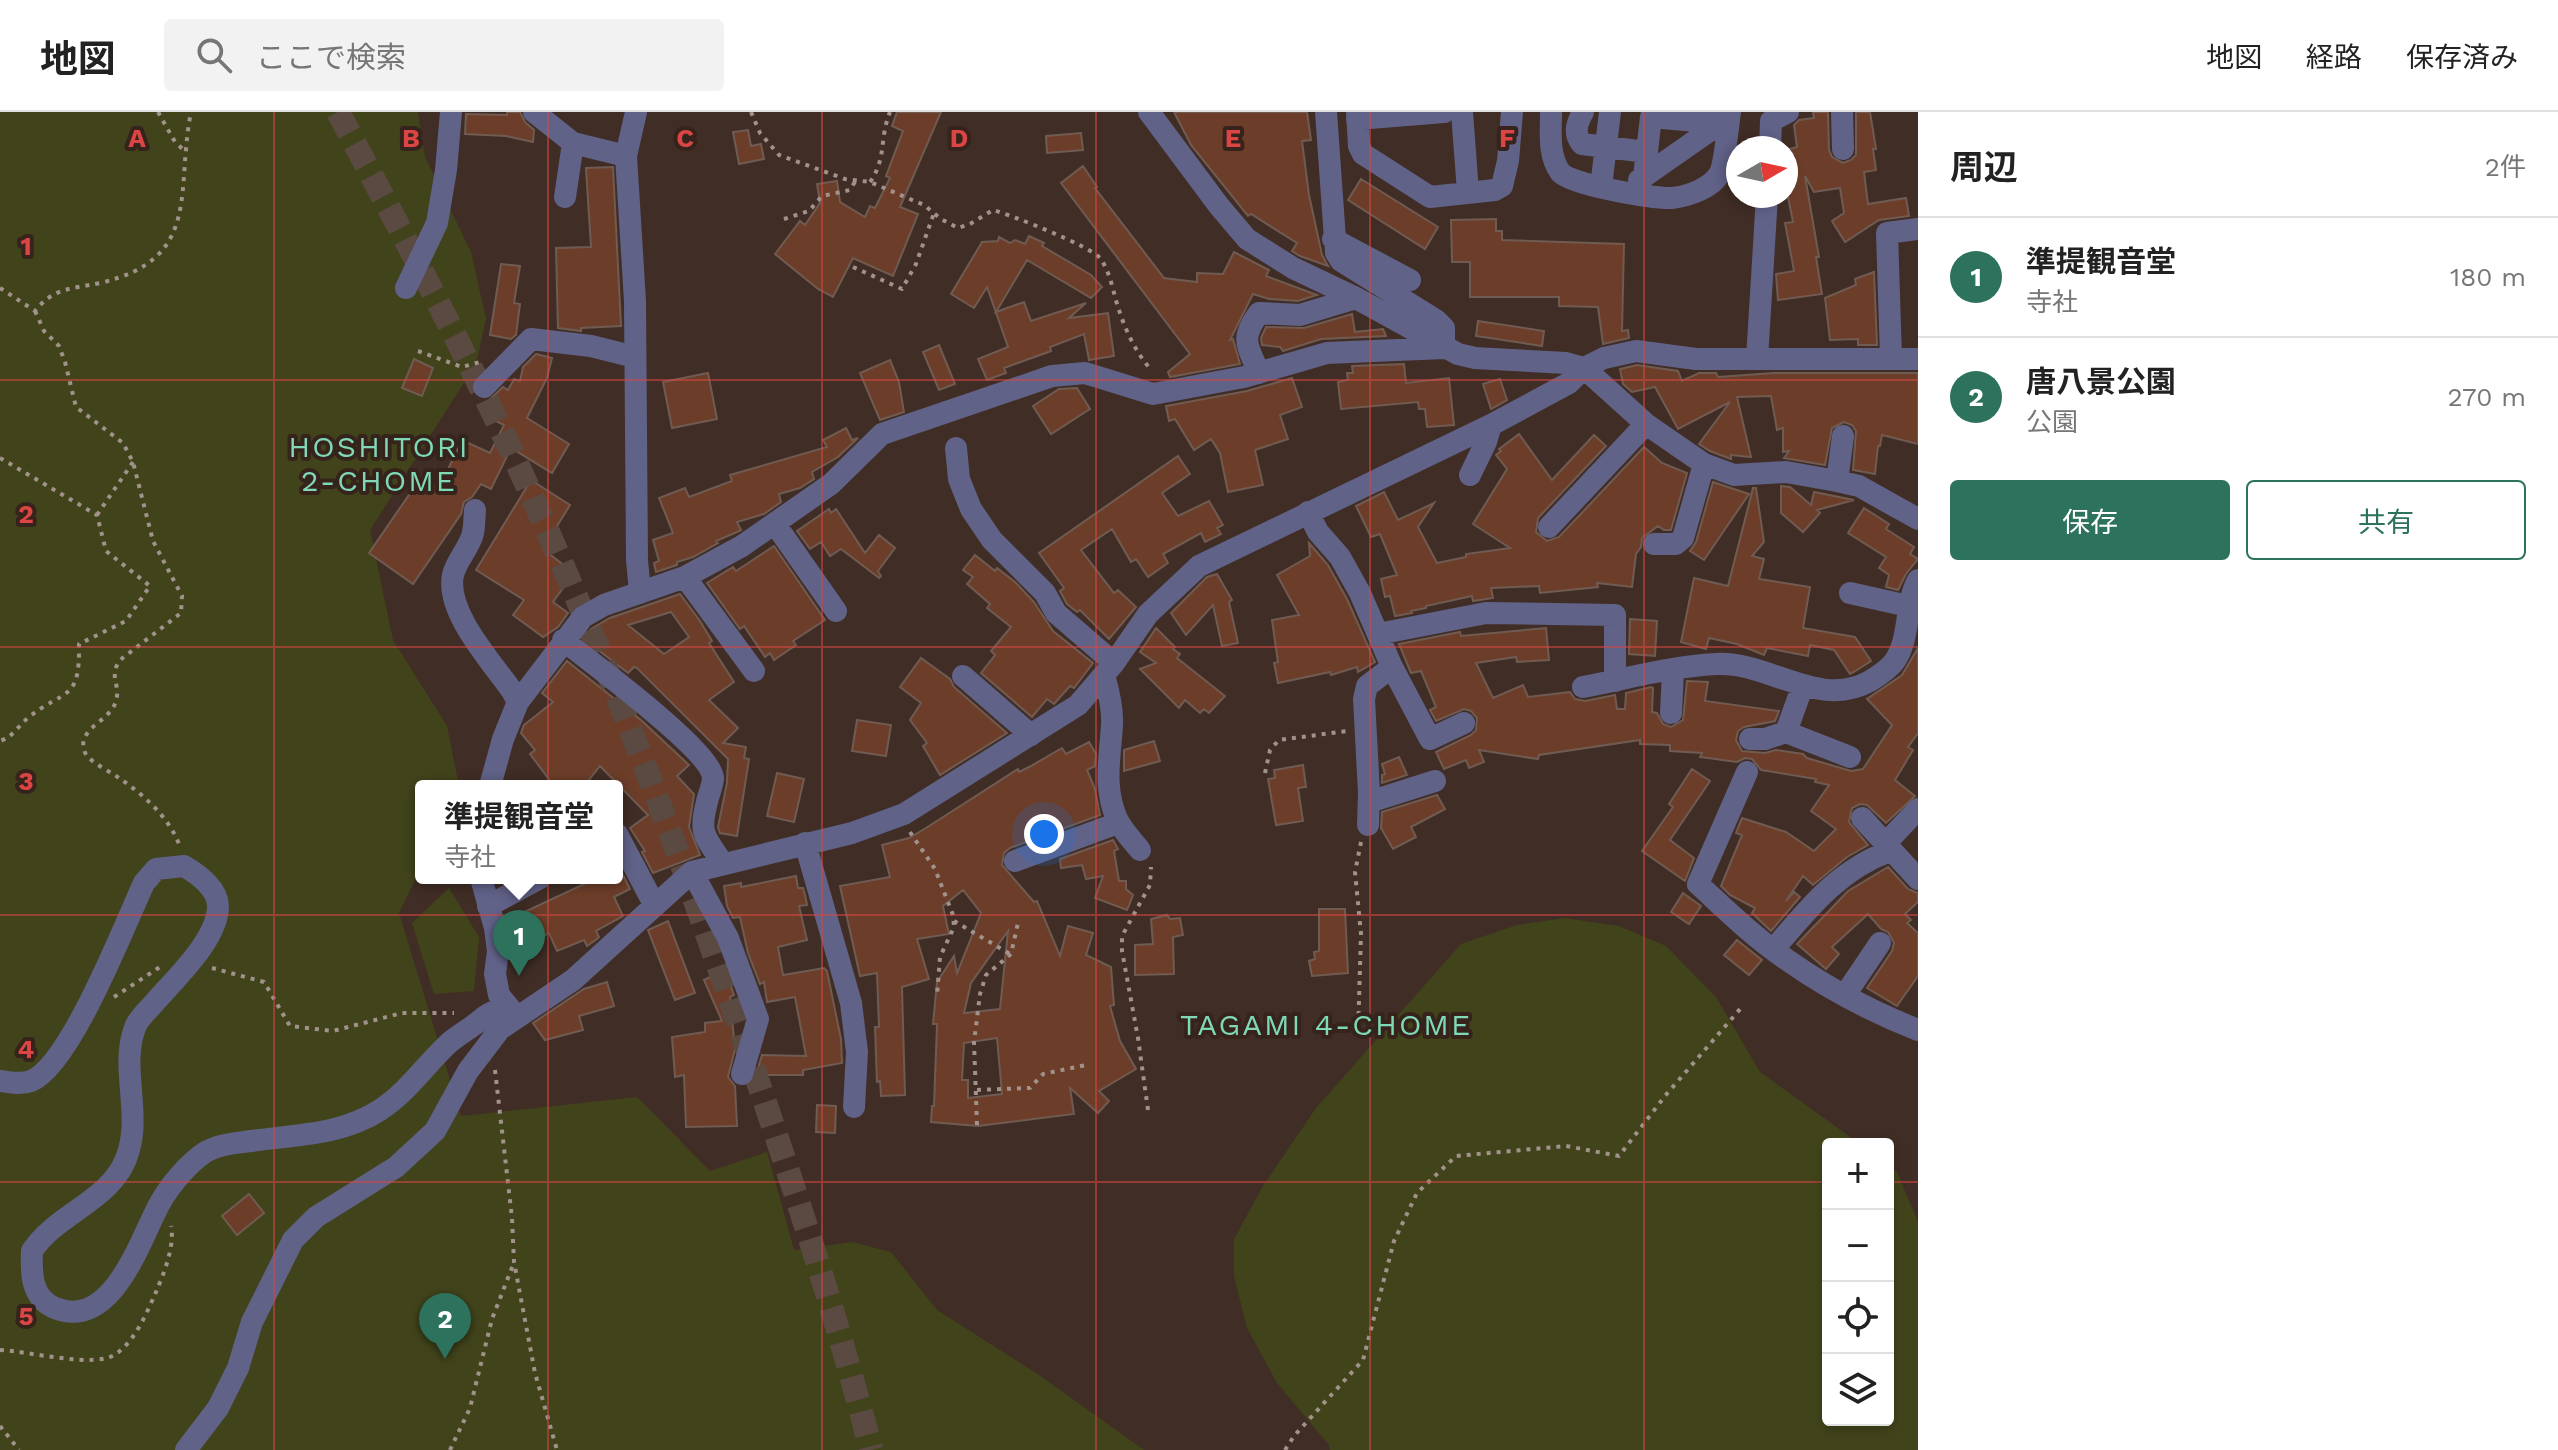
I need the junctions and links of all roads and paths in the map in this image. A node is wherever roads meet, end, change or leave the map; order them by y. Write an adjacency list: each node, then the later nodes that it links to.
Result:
1 (158, 112): 25 (path)
2 (191, 112): 25 (path)
3 (451, 112): 42 (street)
4 (534, 112): 21 (street)
5 (636, 112): 26 (street)
6 (751, 112): 28 (path)
7 (890, 112): 29 (path)
8 (1149, 112): 43 (street)
9 (1326, 112): 38 (street)
10 (1444, 112): 18 (street)
11 (1462, 112): 32 (street)
12 (1512, 112): 32 (street)
13 (1551, 112): 30 (street)
14 (1583, 112): 22 (street)
15 (1610, 112): 22 (street)
16 (1788, 112): 20 (street)
17 (1842, 112): 23 (street)
18 (1357, 116): 32 (street)
19 (1726, 117): 24 (street); 27 (street); 31 (street)
20 (1770, 136)
21 (573, 143): 26 (street); 33 (street)
22 (1606, 149): 24 (street); 30 (street)
23 (1843, 149)
24 (1647, 152): 27 (street)
25 (187, 153): 44 (path)
26 (626, 156): 48 (street)
27 (1644, 177): 31 (street)
28 (856, 180): 29 (path); 36 (path)
29 (870, 182): 35 (path)
30 (1601, 187): 31 (street)
31 (1624, 191)
32 (1468, 192)
33 (565, 197)
34 (1766, 208): 50 (street)
35 (934, 213): 39 (path); 55 (path)
36 (784, 219)
37 (1918, 229): 49 (street)
38 (1333, 239): 40 (street); 45 (street)
39 (853, 267)
40 (1410, 280)
41 (0, 288): 44 (path)
42 (406, 288)
43 (1356, 298): 45 (street); 53 (street)
44 (35, 311): 61 (path)
45 (1444, 348): 52 (street); 53 (street)
46 (521, 350): 47 (path); 48 (street); 54 (street)
47 (418, 351)
48 (635, 357): 74 (street)
49 (1891, 357): 50 (street); 51 (street)
50 (1757, 359): 52 (street)
51 (1918, 359)
52 (1584, 368): 56 (street); 57 (street)
53 (1259, 373): 55 (street)
54 (484, 387)
55 (1172, 390): 69 (street)
56 (1646, 424): 62 (street); 70 (street)
57 (1491, 425): 63 (street); 66 (street)
58 (1843, 436): 64 (street)
59 (956, 448): 81 (street)
60 (0, 458): 67 (path)
61 (133, 462): 67 (path); 112 (path)
62 (1704, 464): 64 (street); 71 (street)
63 (1470, 475)
64 (1837, 481): 68 (street)
65 (475, 510): 88 (street)
66 (1308, 512): 78 (street); 81 (street)
67 (97, 515): 95 (path)
68 (1918, 519)
69 (775, 524): 72 (street); 77 (street)
70 (1549, 527)
71 (1654, 544)
72 (685, 577): 74 (street); 82 (street)
73 (1918, 580): 76 (street)
74 (640, 593): 79 (street)
75 (1850, 593): 76 (street)
76 (1908, 606): 86 (street)
77 (836, 611)
78 (1378, 634): 80 (street); 85 (street)
79 (563, 640): 88 (street); 111 (street)
80 (1392, 667): 90 (street); 91 (street)
81 (1109, 669): 93 (street); 105 (street)
82 (754, 671)
83 (1673, 671): 85 (street); 86 (street); 89 (street)
84 (963, 676): 93 (street)
85 (1615, 681): 87 (street)
86 (1803, 685): 92 (street)
87 (1583, 687)
88 (518, 702): 99 (street)
89 (1671, 713)
90 (1464, 723)
91 (1366, 729): 98 (path); 103 (street)
92 (1786, 732): 94 (street); 96 (street)
93 (1031, 735): 102 (street)
94 (1750, 739)
95 (0, 741)
96 (1850, 757)
97 (1747, 772): 122 (street)
98 (1265, 773)
99 (492, 780)
100 (1435, 781): 103 (street)
101 (1918, 809): 108 (street)
102 (904, 814): 106 (street); 119 (path)
103 (1368, 814): 132 (path)
104 (1862, 818): 108 (street)
105 (1118, 823): 109 (street); 110 (street)
106 (805, 843): 111 (street); 138 (street)
107 (623, 845): 118 (street)
108 (1887, 847): 114 (street); 122 (street)
109 (1140, 850): 139 (path)
110 (1015, 861)
111 (723, 864): 113 (street)
112 (184, 866): 124 (street); 127 (street)
113 (692, 872): 118 (street); 135 (street)
114 (1918, 879)
115 (482, 884): 117 (street)
116 (529, 884): 117 (street)
117 (488, 906): 130 (street)
118 (655, 906): 130 (street)
119 (954, 921): 123 (path); 125 (path)
120 (1018, 923): 123 (path)
121 (1880, 943): 126 (street)
122 (1773, 950): 126 (street)
123 (1011, 954): 137 (path)
124 (187, 965): 127 (path); 129 (path); 129 (street)
125 (937, 995)
126 (1845, 995): 131 (street)
127 (87, 1006): 136 (street)
128 (1741, 1008): 147 (path)
129 (492, 1012): 130 (street)
130 (517, 1017): 133 (street)
131 (1918, 1030)
132 (1358, 1035)
133 (491, 1040): 141 (path); 144 (street)
134 (1086, 1065): 137 (path)
135 (742, 1074)
136 (0, 1081)
137 (977, 1090): 140 (path)
138 (854, 1107)
139 (1148, 1110)
140 (977, 1125)
141 (514, 1262): 145 (path); 146 (path)
142 (0, 1426): 143 (path)
143 (19, 1450)
144 (186, 1450)
145 (450, 1450)
146 (557, 1450)
147 (1285, 1450)

